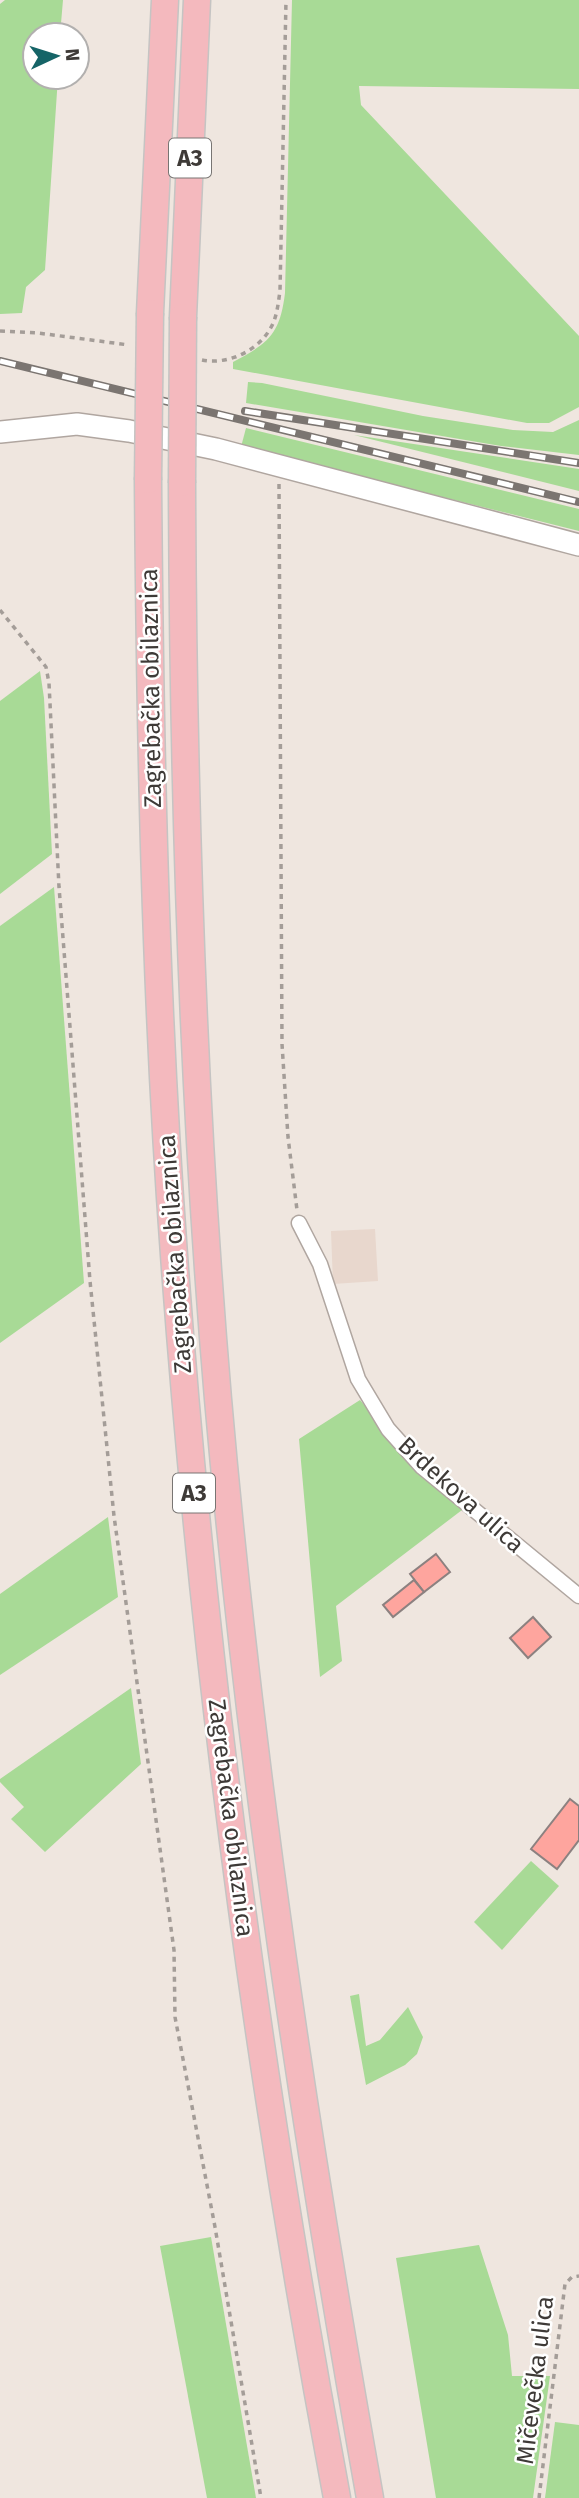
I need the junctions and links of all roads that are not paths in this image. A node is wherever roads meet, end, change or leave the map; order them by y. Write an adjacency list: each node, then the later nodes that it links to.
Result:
1 (165, 0): 7 (highway, Zagrebačka obilaznica / A3, bridge)
2 (197, 0): 8 (highway, Zagrebačka obilaznica / A3, bridge)
3 (0, 432): 4 (street)
4 (579, 545)
5 (299, 1223): 6 (street, Brdekova ulica)
6 (579, 1596)
7 (337, 2498)
8 (370, 2498)

